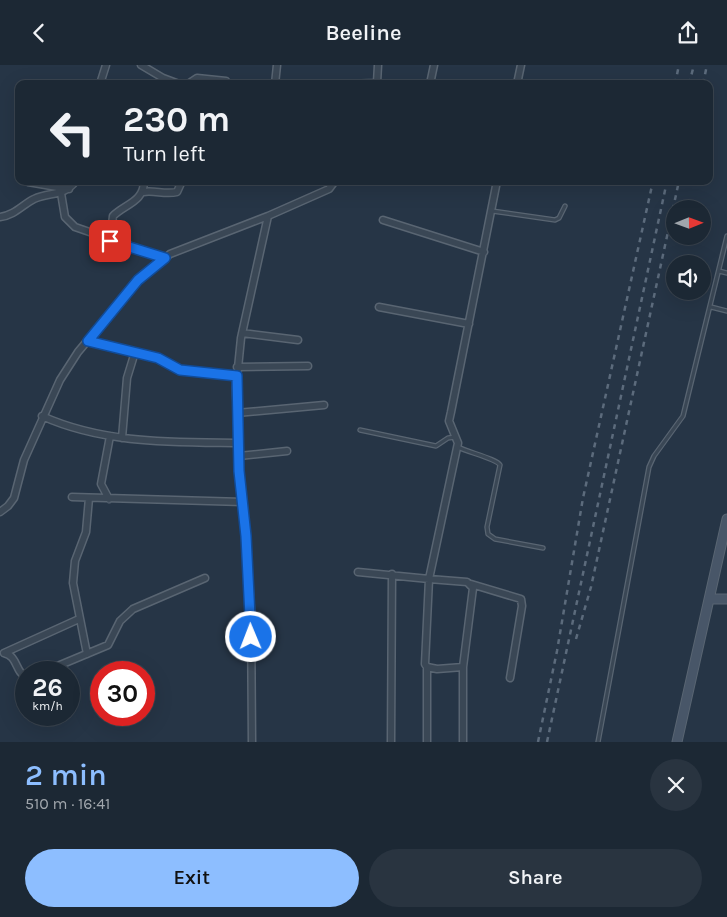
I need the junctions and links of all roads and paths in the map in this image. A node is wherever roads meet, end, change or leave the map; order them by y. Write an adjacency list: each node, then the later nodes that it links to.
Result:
1 (106, 65): 7 (street)
2 (141, 65): 8 (street)
3 (277, 65): 11 (street)
4 (378, 65): 12 (street)
5 (434, 65): 13 (street)
6 (521, 65): 14 (street)
7 (101, 80)
8 (168, 80)
9 (194, 80): 10 (street)
10 (216, 80)
11 (275, 80)
12 (377, 80)
13 (431, 80)
14 (518, 80)
15 (46, 185): 21 (street)
16 (72, 185): 21 (street)
17 (144, 185): 22 (street)
18 (180, 185): 22 (street)
19 (332, 185): 26 (street)
20 (496, 185): 25 (street)
21 (69, 189): 23 (street)
22 (143, 192): 30 (street)
23 (61, 193): 27 (street); 30 (street)
24 (565, 206): 25 (lane)
25 (492, 211): 31 (street)
26 (268, 216): 32 (street); 39 (street)
27 (0, 217)
28 (383, 220): 31 (street)
29 (727, 236): 33 (lane)
30 (110, 241): 32 (street)
31 (484, 252): 38 (street)
32 (165, 258): 41 (street)
33 (719, 271): 34 (lane); 36 (lane)
34 (727, 273)
35 (379, 307): 38 (street)
36 (710, 307): 37 (lane); 83 (lane)
37 (727, 311)
38 (469, 324): 51 (street)
39 (242, 333): 40 (street); 44 (street)
40 (298, 340)
41 (88, 341): 42 (street); 48 (street)
42 (135, 352): 45 (street); 52 (street)
43 (308, 365): 44 (street)
44 (237, 367): 45 (street)
45 (237, 376): 47 (street)
46 (324, 405): 47 (street)
47 (238, 413): 53 (street)
48 (42, 416): 50 (street); 61 (street)
49 (360, 430): 51 (lane)
50 (110, 436): 52 (street); 59 (street)
51 (457, 437): 54 (street)
52 (122, 438): 53 (street)
53 (239, 443): 56 (street)
54 (457, 447): 63 (lane); 67 (street)
55 (288, 451): 56 (street)
56 (239, 456): 60 (street)
57 (72, 497): 58 (street)
58 (89, 498): 59 (street); 71 (street)
59 (109, 499): 60 (street)
60 (243, 503): 79 (street)
61 (0, 512)
62 (727, 519): 69 (street)
63 (543, 548)
64 (358, 572): 65 (street)
65 (392, 574): 67 (street); 80 (street)
66 (206, 578): 73 (street)
67 (430, 579): 68 (street); 76 (street)
68 (471, 584): 77 (street); 78 (street)
69 (709, 599): 70 (street); 84 (street)
70 (727, 599)
71 (79, 619): 72 (street); 73 (street)
72 (2, 653): 74 (street)
73 (87, 654): 75 (street)
74 (15, 661)
75 (70, 661)
76 (427, 667): 77 (street); 81 (street)
77 (463, 667): 82 (street)
78 (510, 678)
79 (252, 742)
80 (391, 742)
81 (427, 742)
82 (462, 742)
83 (598, 742)
84 (677, 742)

